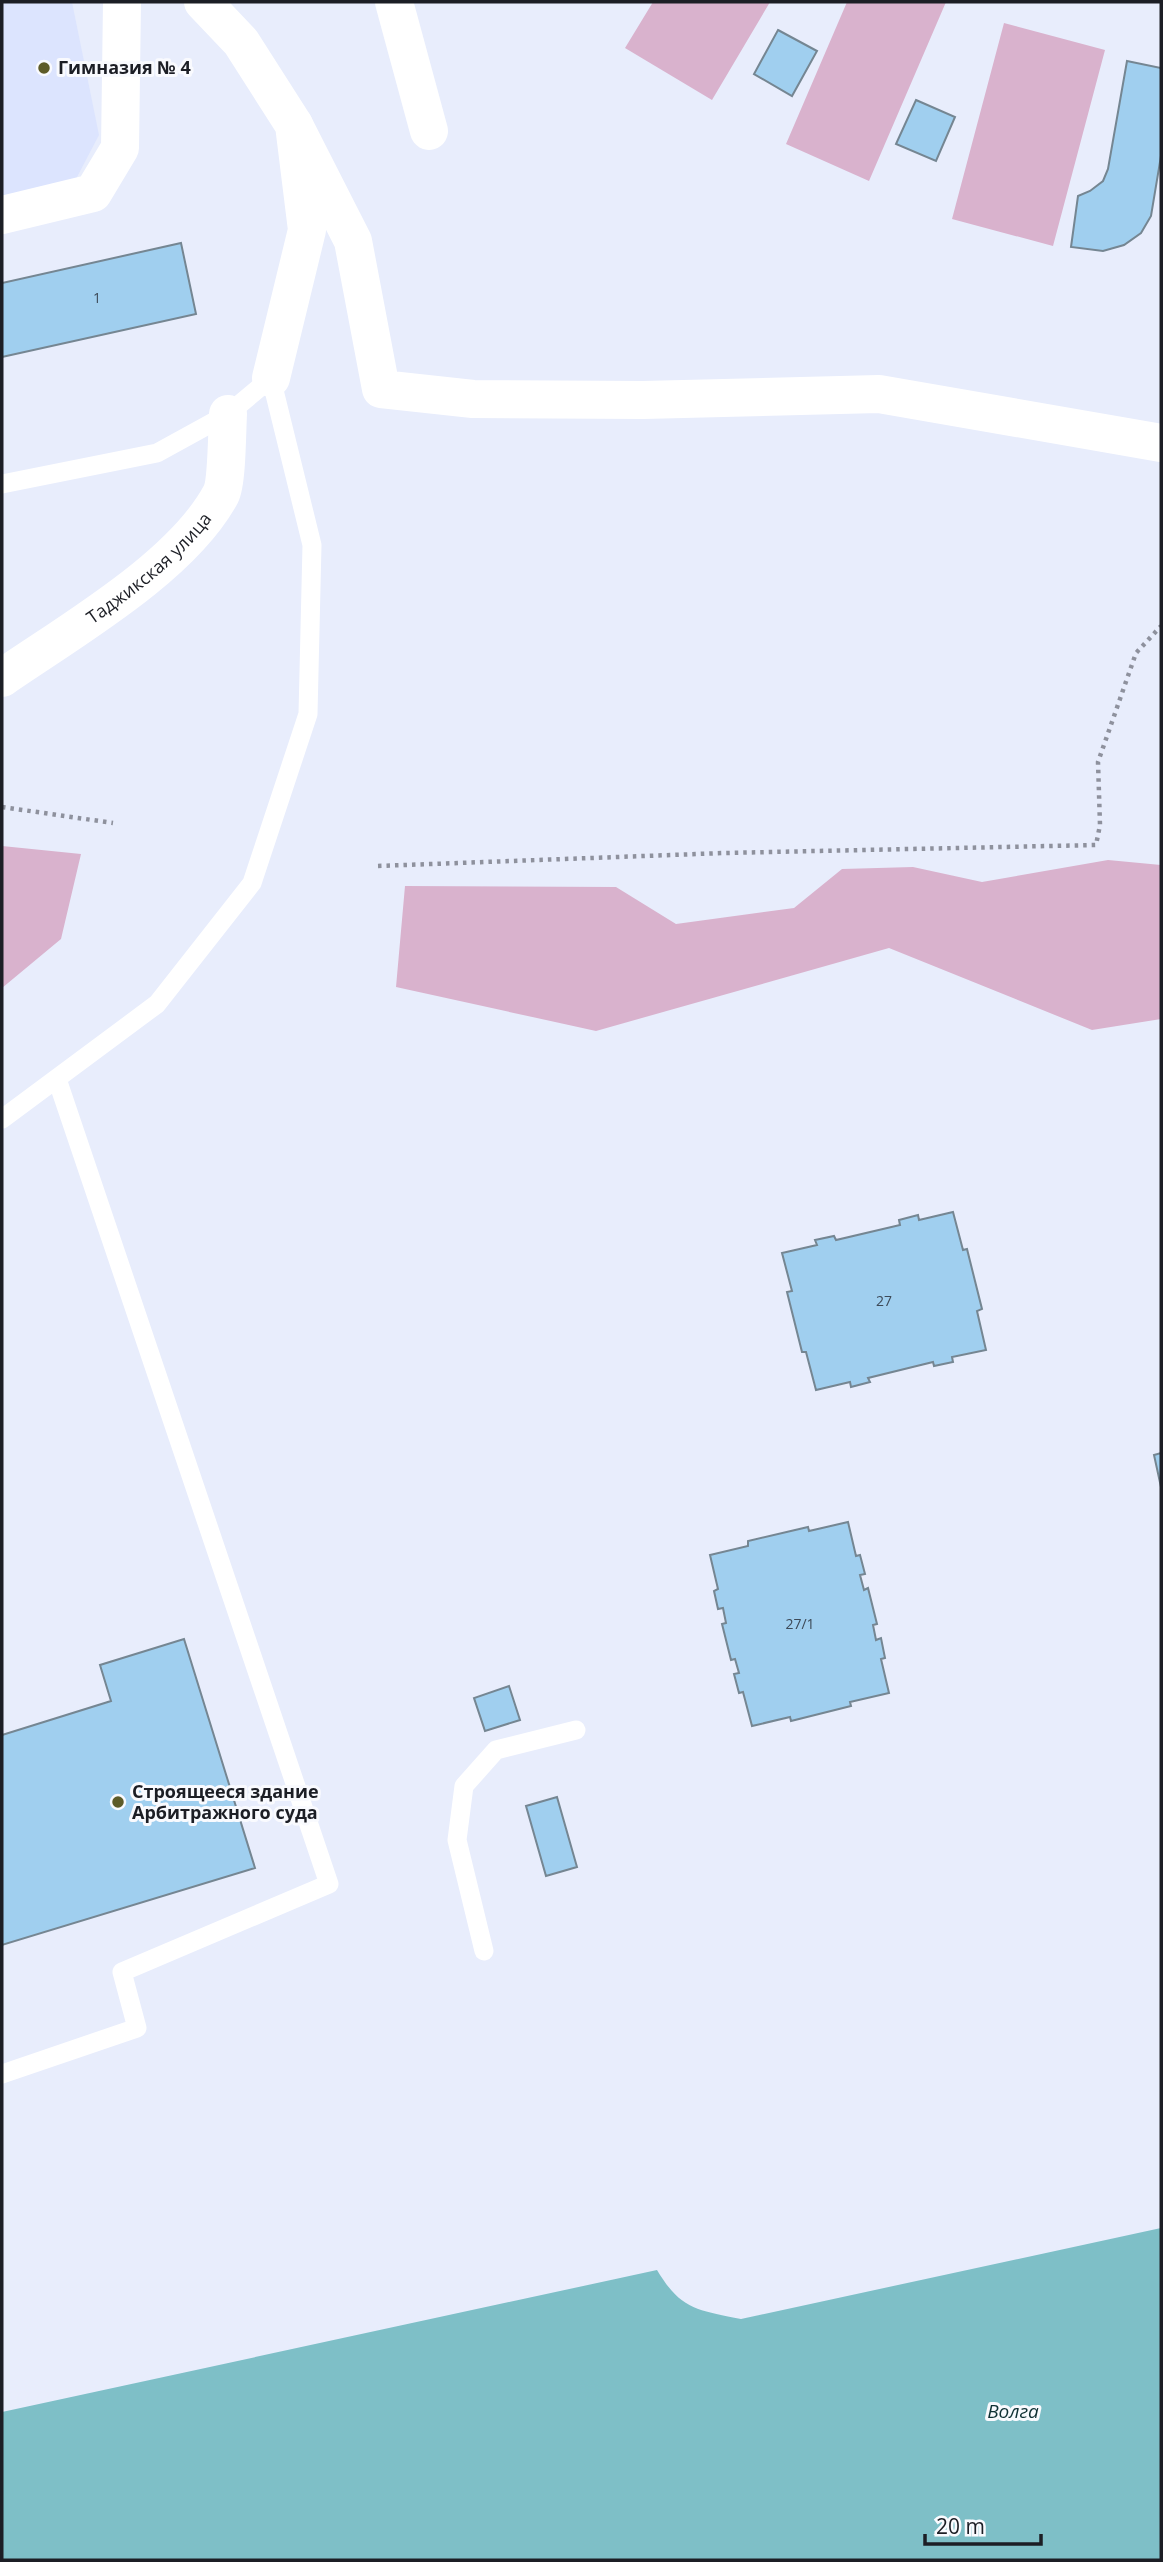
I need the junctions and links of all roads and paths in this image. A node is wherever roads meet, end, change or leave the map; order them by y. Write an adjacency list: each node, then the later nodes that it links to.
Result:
1 (122, 2): 6 (street)
2 (203, 2): 4 (street)
3 (394, 2): 5 (street)
4 (294, 125): 7 (street); 9 (street)
5 (429, 131)
6 (2, 215)
7 (271, 378): 8 (lane); 16 (lane)
8 (228, 414): 10 (lane); 12 (street, Таджикская улица)
9 (1161, 443)
10 (2, 484)
11 (1161, 626): 15 (path)
12 (2, 678)
13 (2, 807): 14 (path)
14 (113, 823)
15 (378, 866)
16 (57, 1079): 17 (lane); 20 (lane)
17 (2, 1119)
18 (576, 1730): 19 (lane)
19 (484, 1951)
20 (2, 2074)

